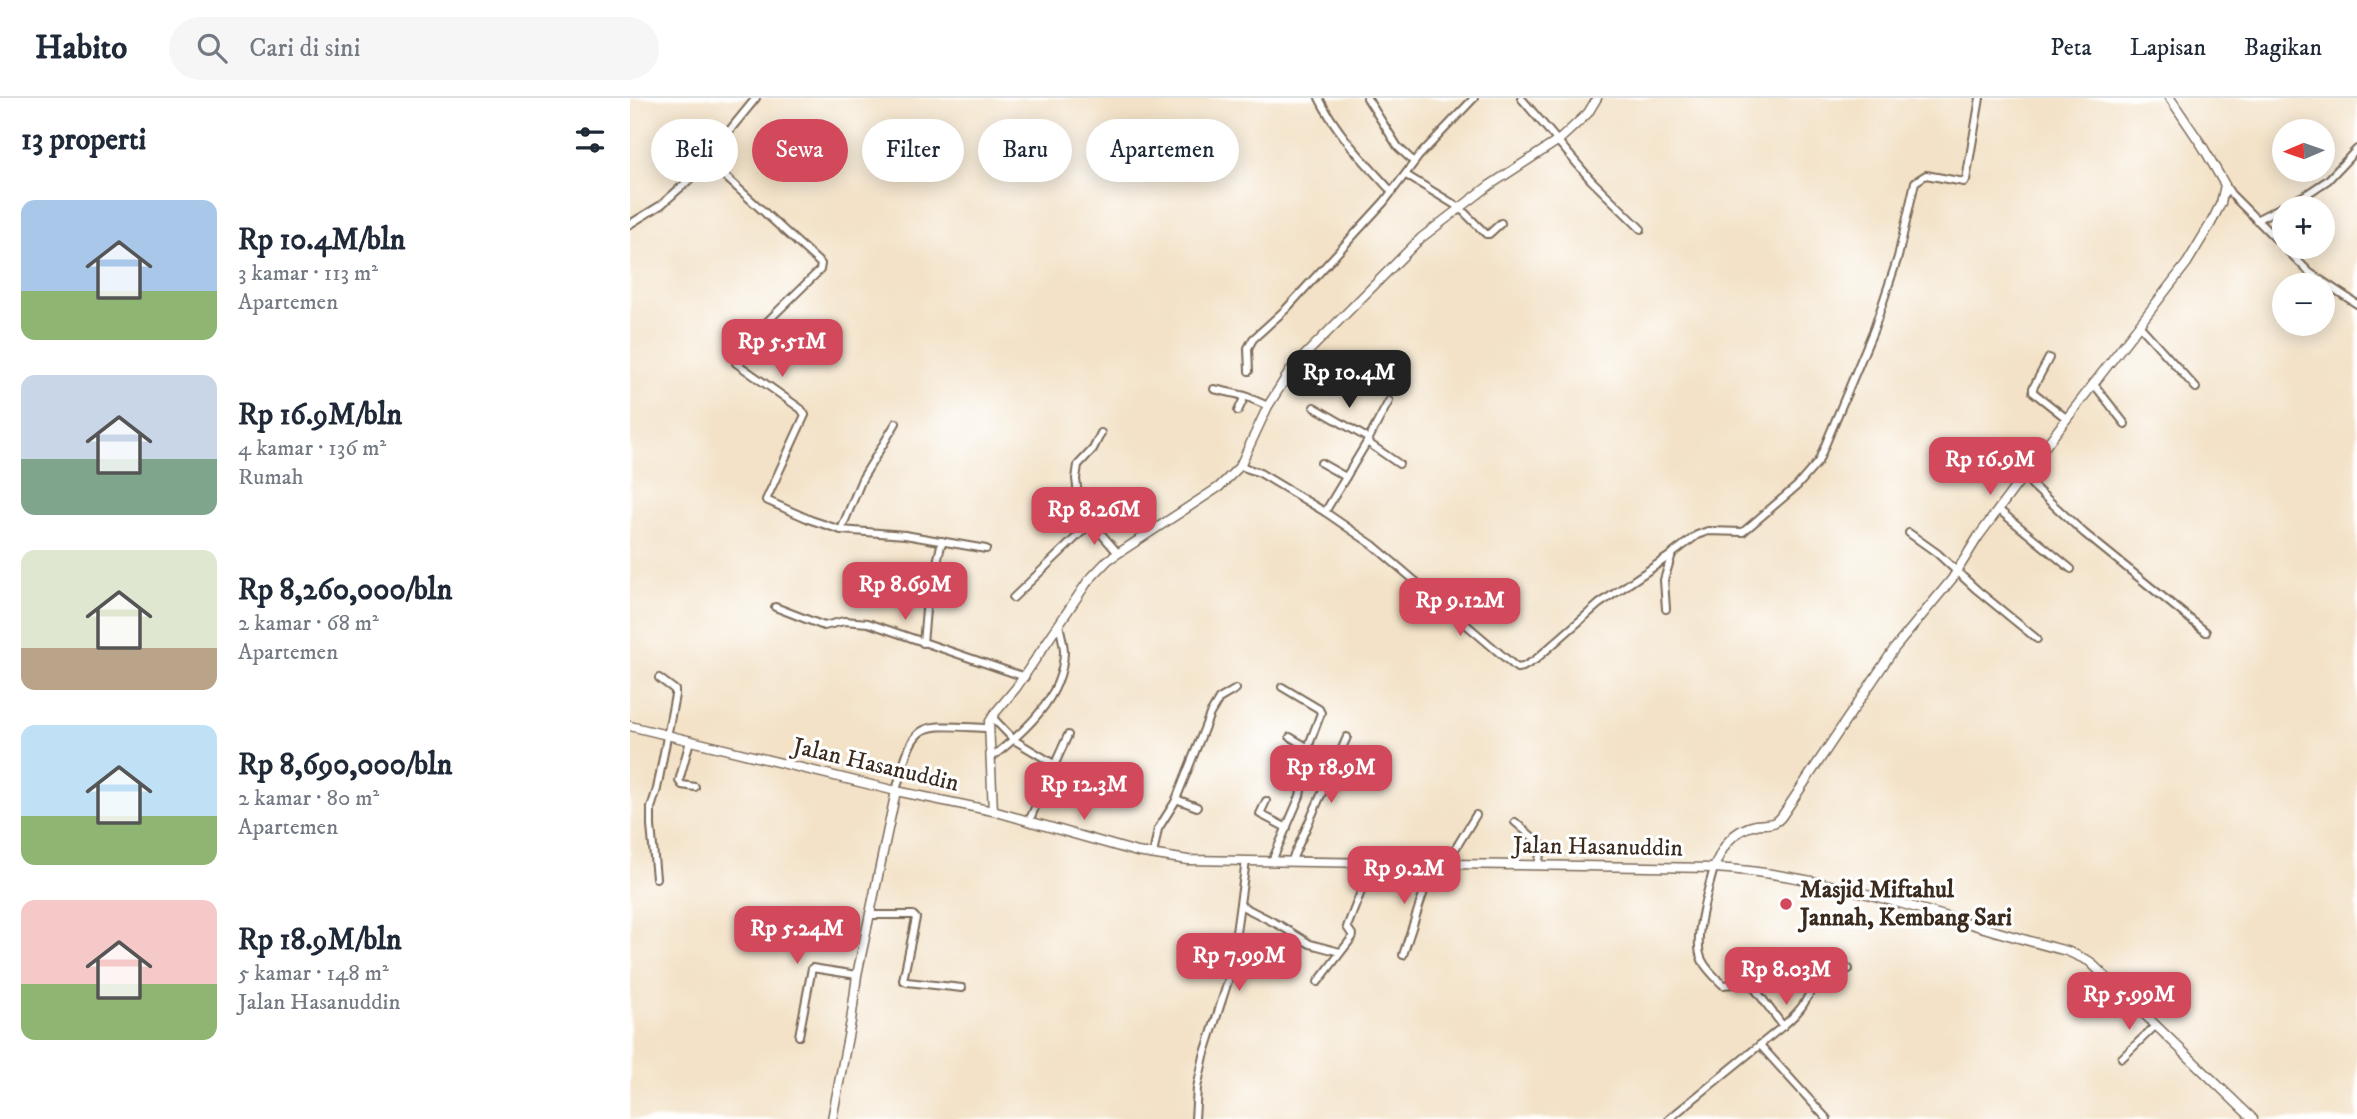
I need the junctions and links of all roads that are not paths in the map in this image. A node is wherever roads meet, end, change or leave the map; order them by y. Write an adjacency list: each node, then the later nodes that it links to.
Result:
1 (756, 98): 9 (street)
2 (1320, 98): 17 (street)
3 (1367, 98): 12 (street)
4 (1474, 98): 12 (street)
5 (1521, 98): 10 (street)
6 (1597, 98): 10 (street)
7 (1980, 98): 53 (street)
8 (2170, 98): 16 (street)
9 (738, 121)
10 (1558, 141): 18 (street); 22 (street)
11 (2357, 149): 19 (street)
12 (1414, 162): 13 (street)
13 (1406, 175): 17 (street); 18 (street)
14 (685, 182): 21 (street)
15 (731, 182): 48 (street)
16 (2225, 185): 19 (street); 24 (street)
17 (1392, 192): 26 (street)
18 (1460, 208): 20 (street); 32 (street)
19 (2256, 220): 23 (street)
20 (1501, 223)
21 (630, 224)
22 (1641, 229)
23 (2357, 304)
24 (2139, 325): 27 (street); 28 (street)
25 (2049, 358): 35 (street)
26 (1249, 371)
27 (2092, 383): 35 (street); 37 (street)
28 (2196, 388)
29 (1214, 389): 30 (street)
30 (1245, 397): 32 (street); 34 (street)
31 (1388, 401): 39 (street)
32 (1268, 406): 42 (street)
33 (1314, 407): 39 (street)
34 (1238, 411)
35 (2066, 418): 43 (street)
36 (896, 423): 48 (street)
37 (2125, 424)
38 (1101, 433): 47 (street)
39 (1368, 441): 41 (street); 44 (street)
40 (1321, 463): 44 (street)
41 (1399, 464)
42 (1240, 466): 46 (street); 52 (street)
43 (2024, 475): 45 (street); 60 (street)
44 (1346, 477): 46 (street)
45 (1999, 510): 54 (street); 55 (street)
46 (1325, 512): 53 (street)
47 (1091, 523): 52 (street); 56 (street)
48 (841, 530): 50 (street)
49 (1909, 533): 55 (street)
50 (942, 541): 51 (street); 62 (street)
51 (986, 549)
52 (1117, 552): 59 (street)
53 (1672, 554): 58 (street)
54 (2071, 569)
55 (1957, 571): 61 (street); 97 (street)
56 (1013, 598)
57 (775, 607): 62 (street)
58 (1666, 609)
59 (1059, 625): 63 (street); 74 (street)
60 (2206, 632)
61 (2037, 639)
62 (923, 643): 63 (street)
63 (1025, 677): 67 (street)
64 (659, 678): 71 (street)
65 (1282, 687): 76 (street)
66 (1236, 689): 81 (street)
67 (992, 717): 69 (street); 74 (street)
68 (630, 726): 71 (street, Jalan Hasanuddin)
69 (988, 728): 77 (street); 80 (street)
70 (1068, 735): 78 (street)
71 (667, 736): 75 (street, Jalan Hasanuddin); 98 (street)
72 (1290, 737): 76 (street)
73 (1347, 737): 92 (street)
74 (1014, 740): 77 (street); 78 (street)
75 (690, 741): 79 (street); 80 (street, Jalan Hasanuddin)
76 (1309, 748): 88 (street)
77 (991, 758): 84 (street)
78 (1054, 764): 86 (street)
79 (695, 787)
80 (896, 791): 84 (street, Jalan Hasanuddin); 100 (street)
81 (1176, 799): 83 (street); 89 (street)
82 (1266, 801): 88 (street)
83 (1197, 807)
84 (993, 811): 86 (street, Jalan Hasanuddin)
85 (1476, 815): 95 (street)
86 (1029, 821): 89 (street, Jalan Hasanuddin)
87 (1515, 822): 96 (street)
88 (1287, 828): 91 (street)
89 (1153, 855): 90 (street, Jalan Hasanuddin)
90 (1247, 861): 91 (street, Jalan Hasanuddin); 99 (street)
91 (1272, 861): 92 (street, Jalan Hasanuddin)
92 (1291, 862): 93 (street, Jalan Hasanuddin)
93 (1372, 864): 94 (street, Jalan Hasanuddin); 101 (street)
94 (1433, 864): 95 (street, Jalan Hasanuddin); 102 (street)
95 (1446, 864): 96 (street, Jalan Hasanuddin)
96 (1541, 865): 97 (street, Jalan Hasanuddin)
97 (1714, 868): 107 (street, Jalan Hasanuddin); 108 (street)
98 (656, 878)
99 (1240, 905): 101 (street); 113 (street)
100 (870, 915): 104 (street); 106 (street)
101 (1340, 952): 105 (street)
102 (1403, 955)
103 (1849, 969): 108 (street)
104 (857, 975): 109 (street); 112 (street)
105 (1318, 982)
106 (962, 988)
107 (2155, 1025): 111 (street); 116 (street, Jalan Hasanuddin)
108 (1783, 1026): 110 (street)
109 (799, 1036)
110 (1760, 1045): 114 (street); 115 (street)
111 (2122, 1058)
112 (832, 1119)
113 (1195, 1119)
114 (1669, 1119)
115 (1827, 1119)
116 (2253, 1119)

